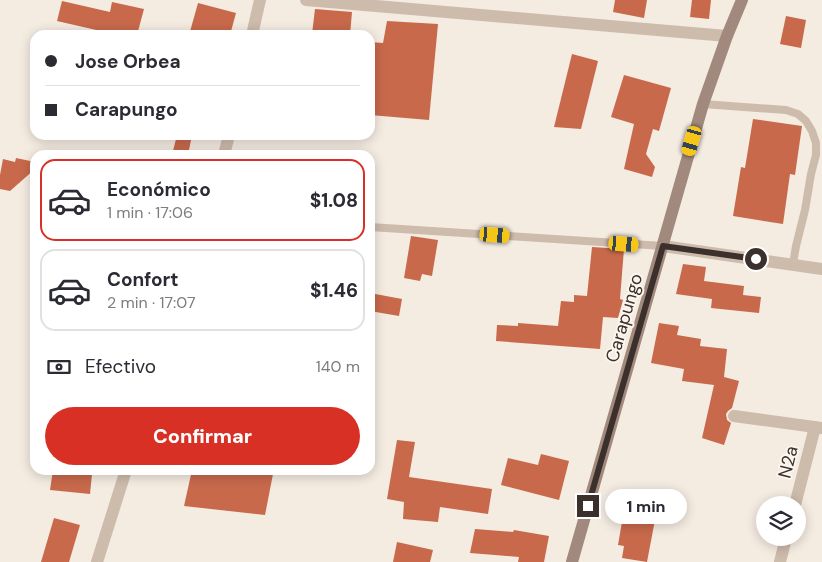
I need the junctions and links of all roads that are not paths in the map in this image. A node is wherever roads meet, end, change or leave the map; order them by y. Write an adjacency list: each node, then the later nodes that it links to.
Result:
1 (260, 0): 4 (street)
2 (306, 0): 5 (street)
3 (742, 0): 5 (street, Carapungo)
4 (253, 30)
5 (727, 36): 6 (street, Carapungo)
6 (703, 104): 7 (lane); 9 (street, Carapungo)
7 (819, 144): 10 (lane)
8 (375, 227): 9 (lane)
9 (663, 246): 10 (street); 18 (street, Carapungo)
10 (793, 264): 11 (street)
11 (822, 269)
12 (734, 416): 13 (street)
13 (818, 428): 15 (street, N2a)
14 (124, 475): 17 (street)
15 (798, 496)
16 (784, 546): 19 (street)
17 (97, 562)
18 (572, 562)
19 (780, 562)

